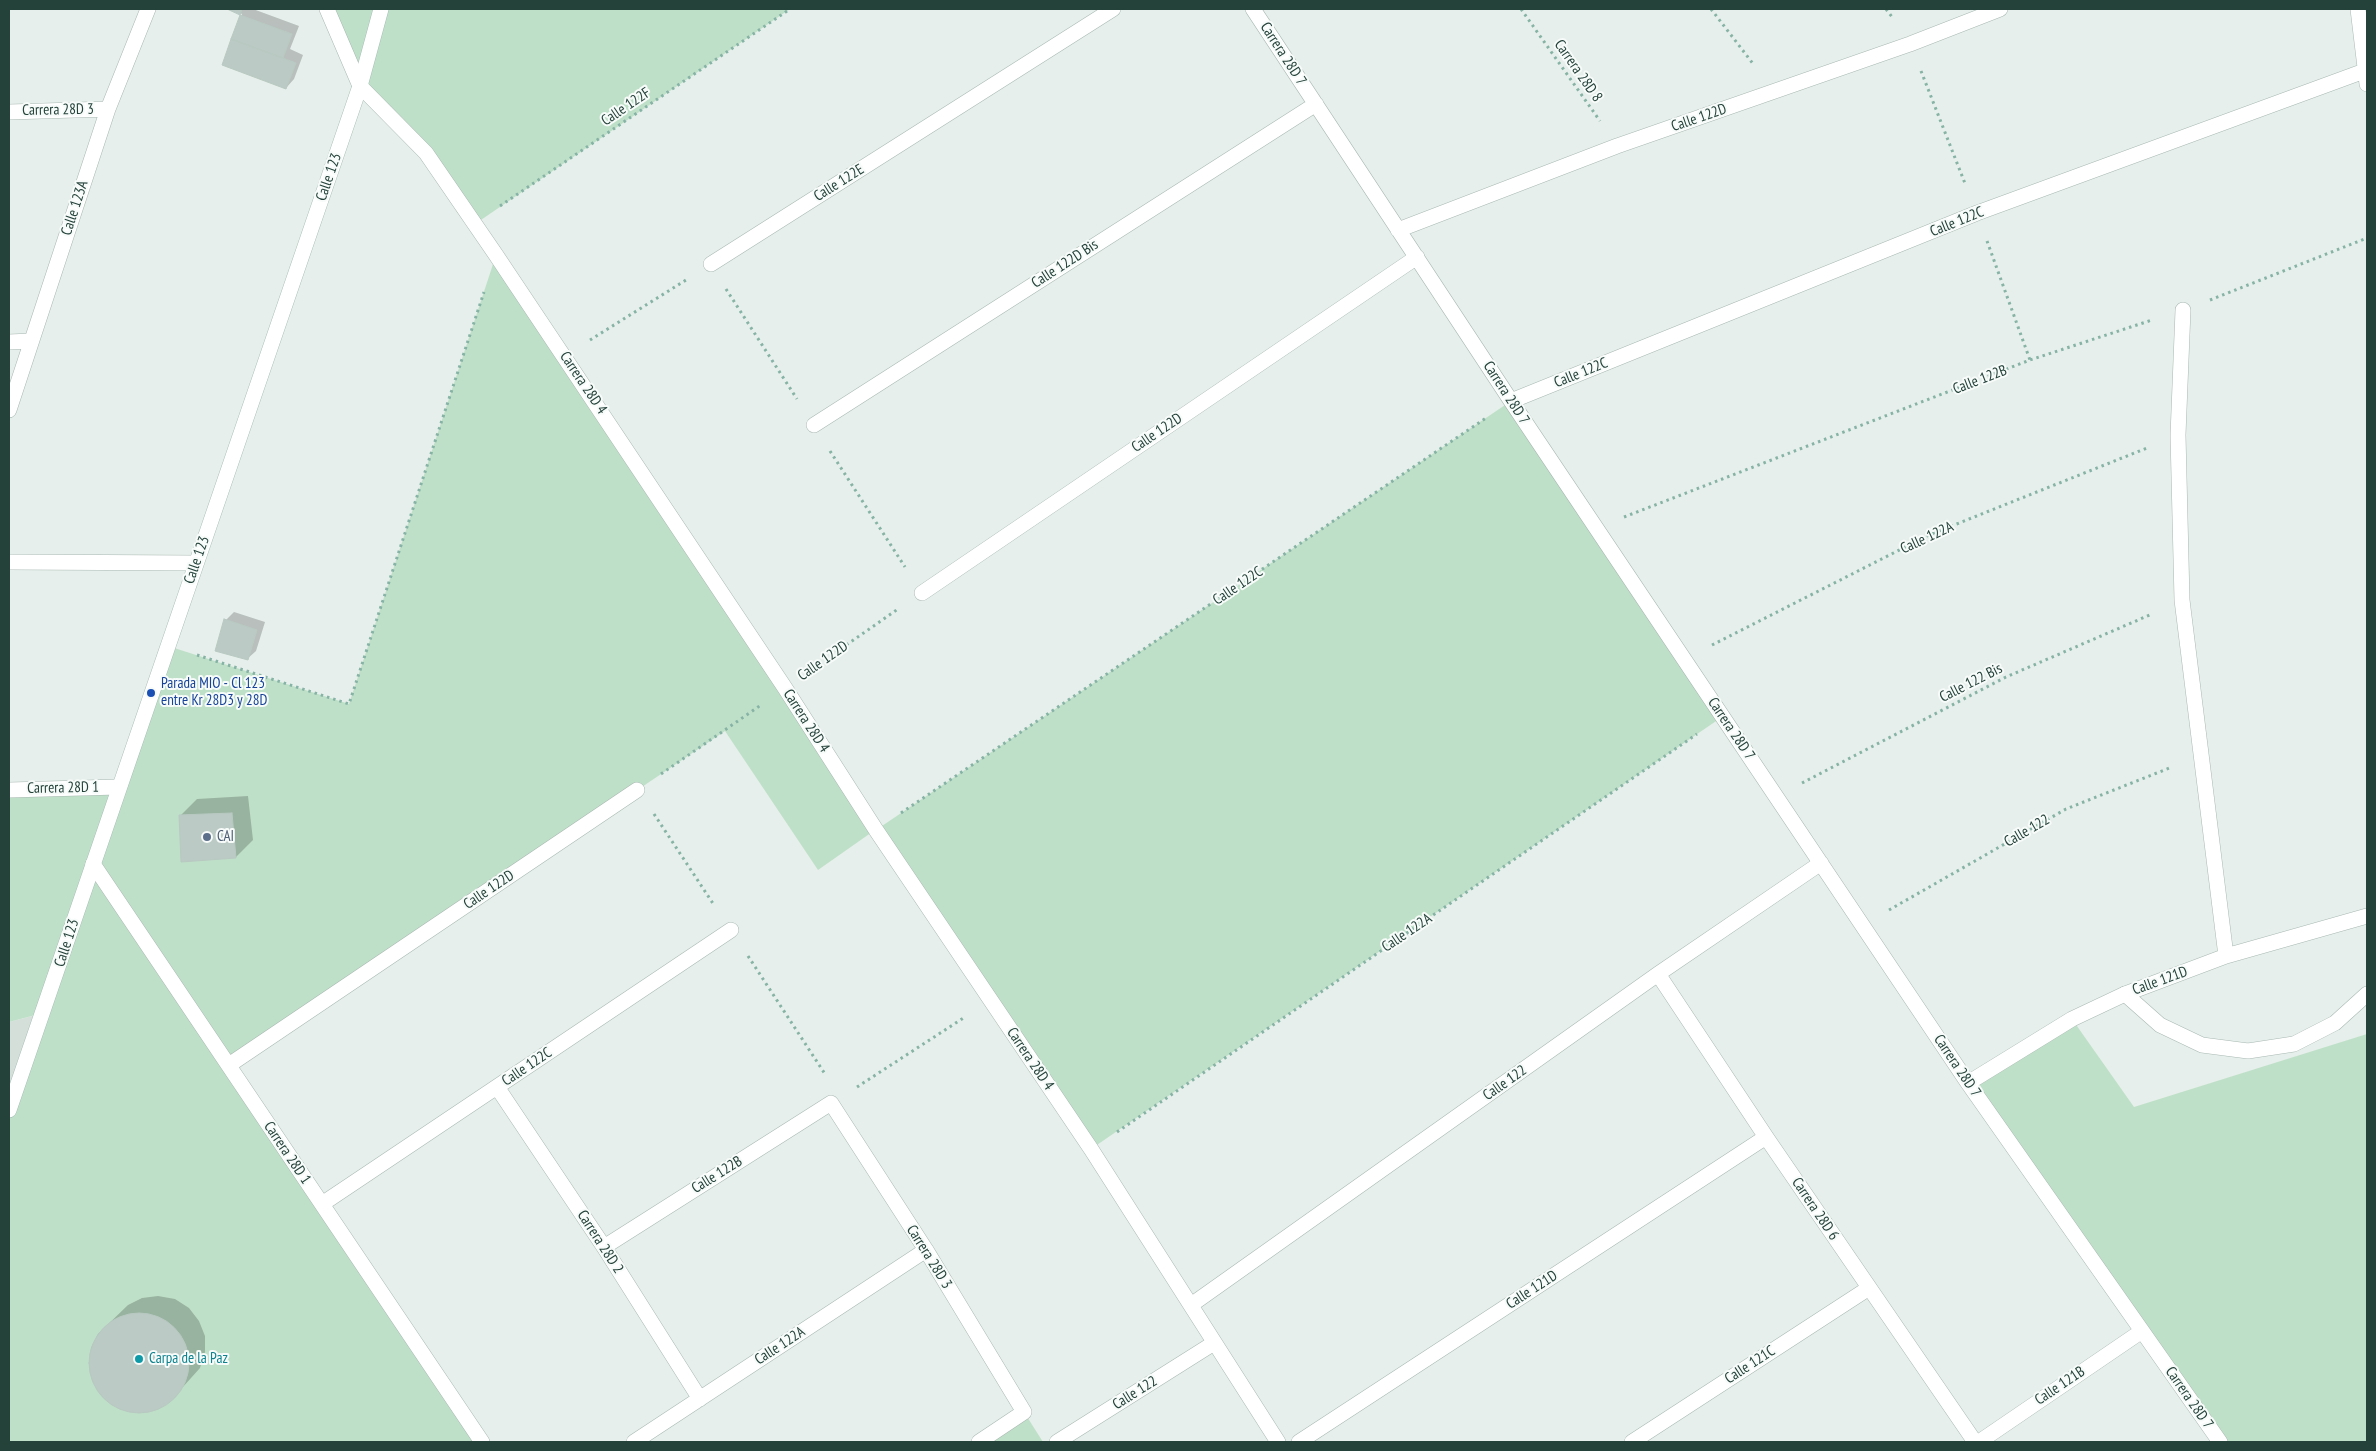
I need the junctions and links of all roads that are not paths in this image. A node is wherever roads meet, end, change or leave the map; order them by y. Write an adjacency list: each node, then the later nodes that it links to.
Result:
1 (148, 9): 11 (street, Calle 123A)
2 (327, 9): 9 (street, Carrera 28D 4)
3 (381, 9): 9 (street, Calle 123)
4 (1113, 9): 15 (street, Calle 122E)
5 (1253, 9): 10 (street, Carrera 28D 7)
6 (2000, 9): 13 (street, Calle 122D)
7 (2358, 9): 8 (street)
8 (2367, 75): 19 (street, Calle 122C)
9 (360, 86): 23 (street, Calle 123); 46 (street, Carrera 28D 4)
10 (1316, 104): 13 (street, Carrera 28D 7); 21 (street, Calle 122D Bis)
11 (108, 109): 12 (street, Carrera 28D 3); 18 (street, Calle 123A)
12 (9, 112)
13 (1398, 230): 14 (street, Carrera 28D 7)
14 (1417, 257): 19 (street, Carrera 28D 7); 24 (street, Calle 122D)
15 (711, 264)
16 (2183, 310): 32 (street)
17 (9, 342): 18 (street)
18 (31, 342): 20 (street, Calle 123A)
19 (1511, 401): 28 (street, Carrera 28D 7)
20 (9, 410)
21 (814, 425)
22 (9, 562): 23 (street)
23 (196, 563): 25 (street, Calle 123)
24 (922, 593)
25 (118, 787): 26 (street, Carrera 28D 1); 29 (street, Calle 123)
26 (9, 790)
27 (637, 790): 36 (street, Calle 122D)
28 (1821, 862): 33 (street, Calle 122); 37 (street, Carrera 28D 7)
29 (93, 864): 36 (street, Carrera 28D 1); 40 (street, Calle 123)
30 (2367, 916): 32 (street, Calle 121D)
31 (731, 930): 38 (street, Calle 122C)
32 (2226, 956): 34 (street, Calle 121D)
33 (1658, 974): 41 (street, Carrera 28D 6); 46 (street, Calle 122)
34 (2126, 994): 35 (street); 37 (street, Calle 121D)
35 (2367, 994)
36 (229, 1065): 42 (street, Carrera 28D 1)
37 (1968, 1083): 47 (street, Carrera 28D 7)
38 (497, 1087): 42 (street, Calle 122C); 43 (street, Carrera 28D 2)
39 (831, 1104): 43 (street, Calle 122B); 44 (street, Carrera 28D 3)
40 (9, 1110)
41 (1766, 1137): 45 (street, Carrera 28D 6); 55 (street, Calle 121D)
42 (322, 1204): 50 (street, Carrera 28D 1)
43 (604, 1246): 49 (street, Carrera 28D 2)
44 (926, 1250): 49 (street, Calle 122A); 52 (street, Carrera 28D 3)
45 (1869, 1288): 56 (street, Calle 121C); 57 (street, Carrera 28D 6)
46 (1190, 1306): 48 (street, Carrera 28D 4)
47 (2142, 1331): 57 (street, Calle 121B); 58 (street, Carrera 28D 7)
48 (1214, 1343): 53 (street, Calle 122); 54 (street, Carrera 28D 4)
49 (700, 1399): 51 (street, Calle 122A)
50 (482, 1442)
51 (634, 1442)
52 (979, 1442)
53 (1057, 1442)
54 (1278, 1442)
55 (1298, 1442)
56 (1632, 1442)
57 (1977, 1442)
58 (2220, 1442)

